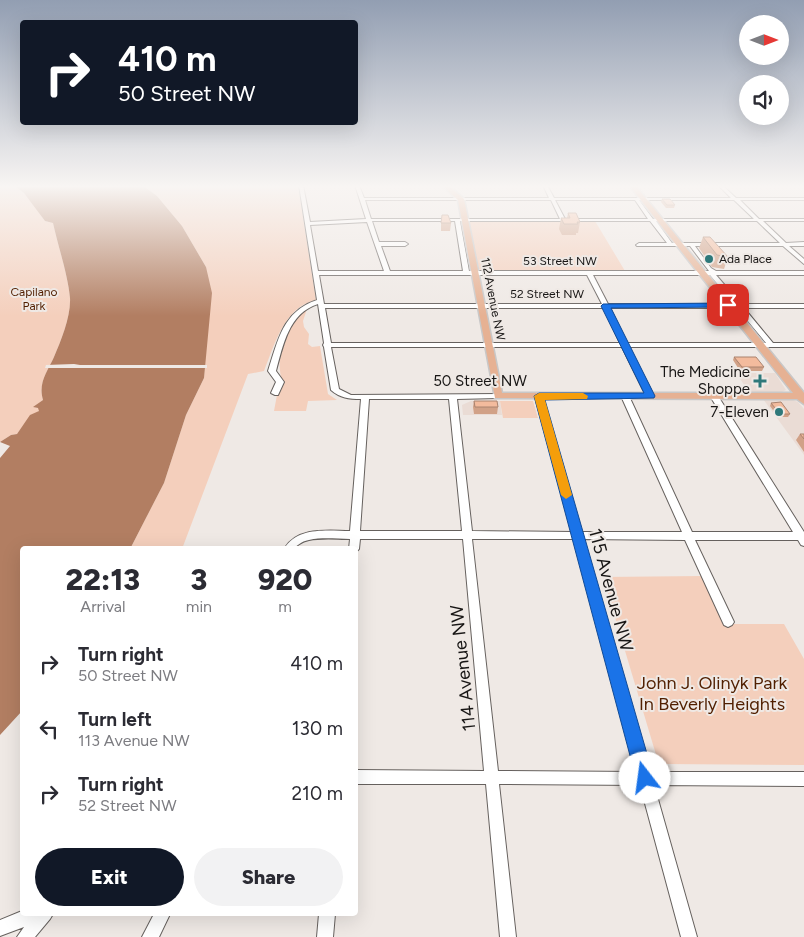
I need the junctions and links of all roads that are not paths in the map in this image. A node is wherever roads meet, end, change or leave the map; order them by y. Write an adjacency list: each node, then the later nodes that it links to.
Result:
1 (309, 229): 20 (street)
2 (372, 229): 8 (street)
3 (459, 229): 21 (street, 112 Avenue NW)
4 (466, 229): 21 (main road, 112 Avenue NW)
5 (659, 229): 10 (street)
6 (667, 229): 11 (main road)
7 (768, 229): 13 (street)
8 (378, 244): 9 (street); 17 (street)
9 (405, 244)
10 (670, 244): 11 (street); 15 (street)
11 (680, 244): 12 (street); 19 (main road)
12 (692, 244): 13 (street); 22 (street)
13 (784, 244): 14 (street); 16 (street)
14 (804, 244)
15 (639, 245)
16 (804, 262)
17 (387, 272): 20 (street, 53 Street NW); 21 (street, 53 Street NW)
18 (590, 272): 19 (street, 53 Street NW); 21 (street, 53 Street NW); 27 (street)
19 (702, 272): 22 (street, 53 Street NW); 25 (main road)
20 (316, 273): 24 (street)
21 (470, 273): 26 (main road, 112 Avenue NW)
22 (714, 273): 23 (street, 53 Street NW); 28 (street)
23 (804, 273)
24 (320, 303): 26 (street, 52 Street NW); 30 (street); 36 (street)
25 (728, 305): 27 (street, 52 Street NW); 28 (street, 52 Street NW); 33 (main road)
26 (481, 306): 27 (street, 52 Street NW); 31 (main road, 112 Avenue NW)
27 (606, 306): 32 (street)
28 (739, 306): 29 (street, 52 Street NW); 34 (street)
29 (804, 306)
30 (326, 345): 31 (street); 44 (street, 50 Street NW)
31 (489, 345): 32 (street); 39 (main road, 112 Avenue NW)
32 (625, 345): 33 (street); 42 (street)
33 (759, 345): 34 (street); 37 (main road)
34 (771, 345): 35 (street)
35 (804, 345)
36 (275, 392)
37 (803, 395): 43 (main road, 50 Street NW)
38 (453, 396): 39 (street, 50 Street NW); 44 (street, 50 Street NW); 46 (street, 114 Avenue NW)
39 (498, 396): 40 (main road, 50 Street NW)
40 (539, 396): 41 (main road, 50 Street NW); 47 (street, 115 Avenue NW)
41 (625, 396): 42 (main road, 50 Street NW); 48 (street)
42 (650, 396): 43 (main road, 50 Street NW)
43 (714, 396): 49 (street)
44 (365, 397): 45 (street)
45 (355, 535): 46 (street); 50 (street); 51 (street)
46 (467, 535): 47 (street); 54 (street, 114 Avenue NW)
47 (578, 535): 48 (street); 55 (street, 115 Avenue NW)
48 (689, 536): 49 (street); 52 (street)
49 (803, 538)
50 (290, 546)
51 (354, 546)
52 (728, 622)
53 (358, 776): 54 (street)
54 (491, 778): 55 (street); 65 (street, 114 Avenue NW)
55 (645, 778): 56 (street); 66 (street, 115 Avenue NW)
56 (803, 781)
57 (31, 916): 61 (street)
58 (43, 916): 62 (street)
59 (161, 916): 63 (street)
60 (327, 916): 64 (street)
61 (0, 928)
62 (25, 937)
63 (150, 937)
64 (325, 937)
65 (508, 937)
66 (689, 937)

